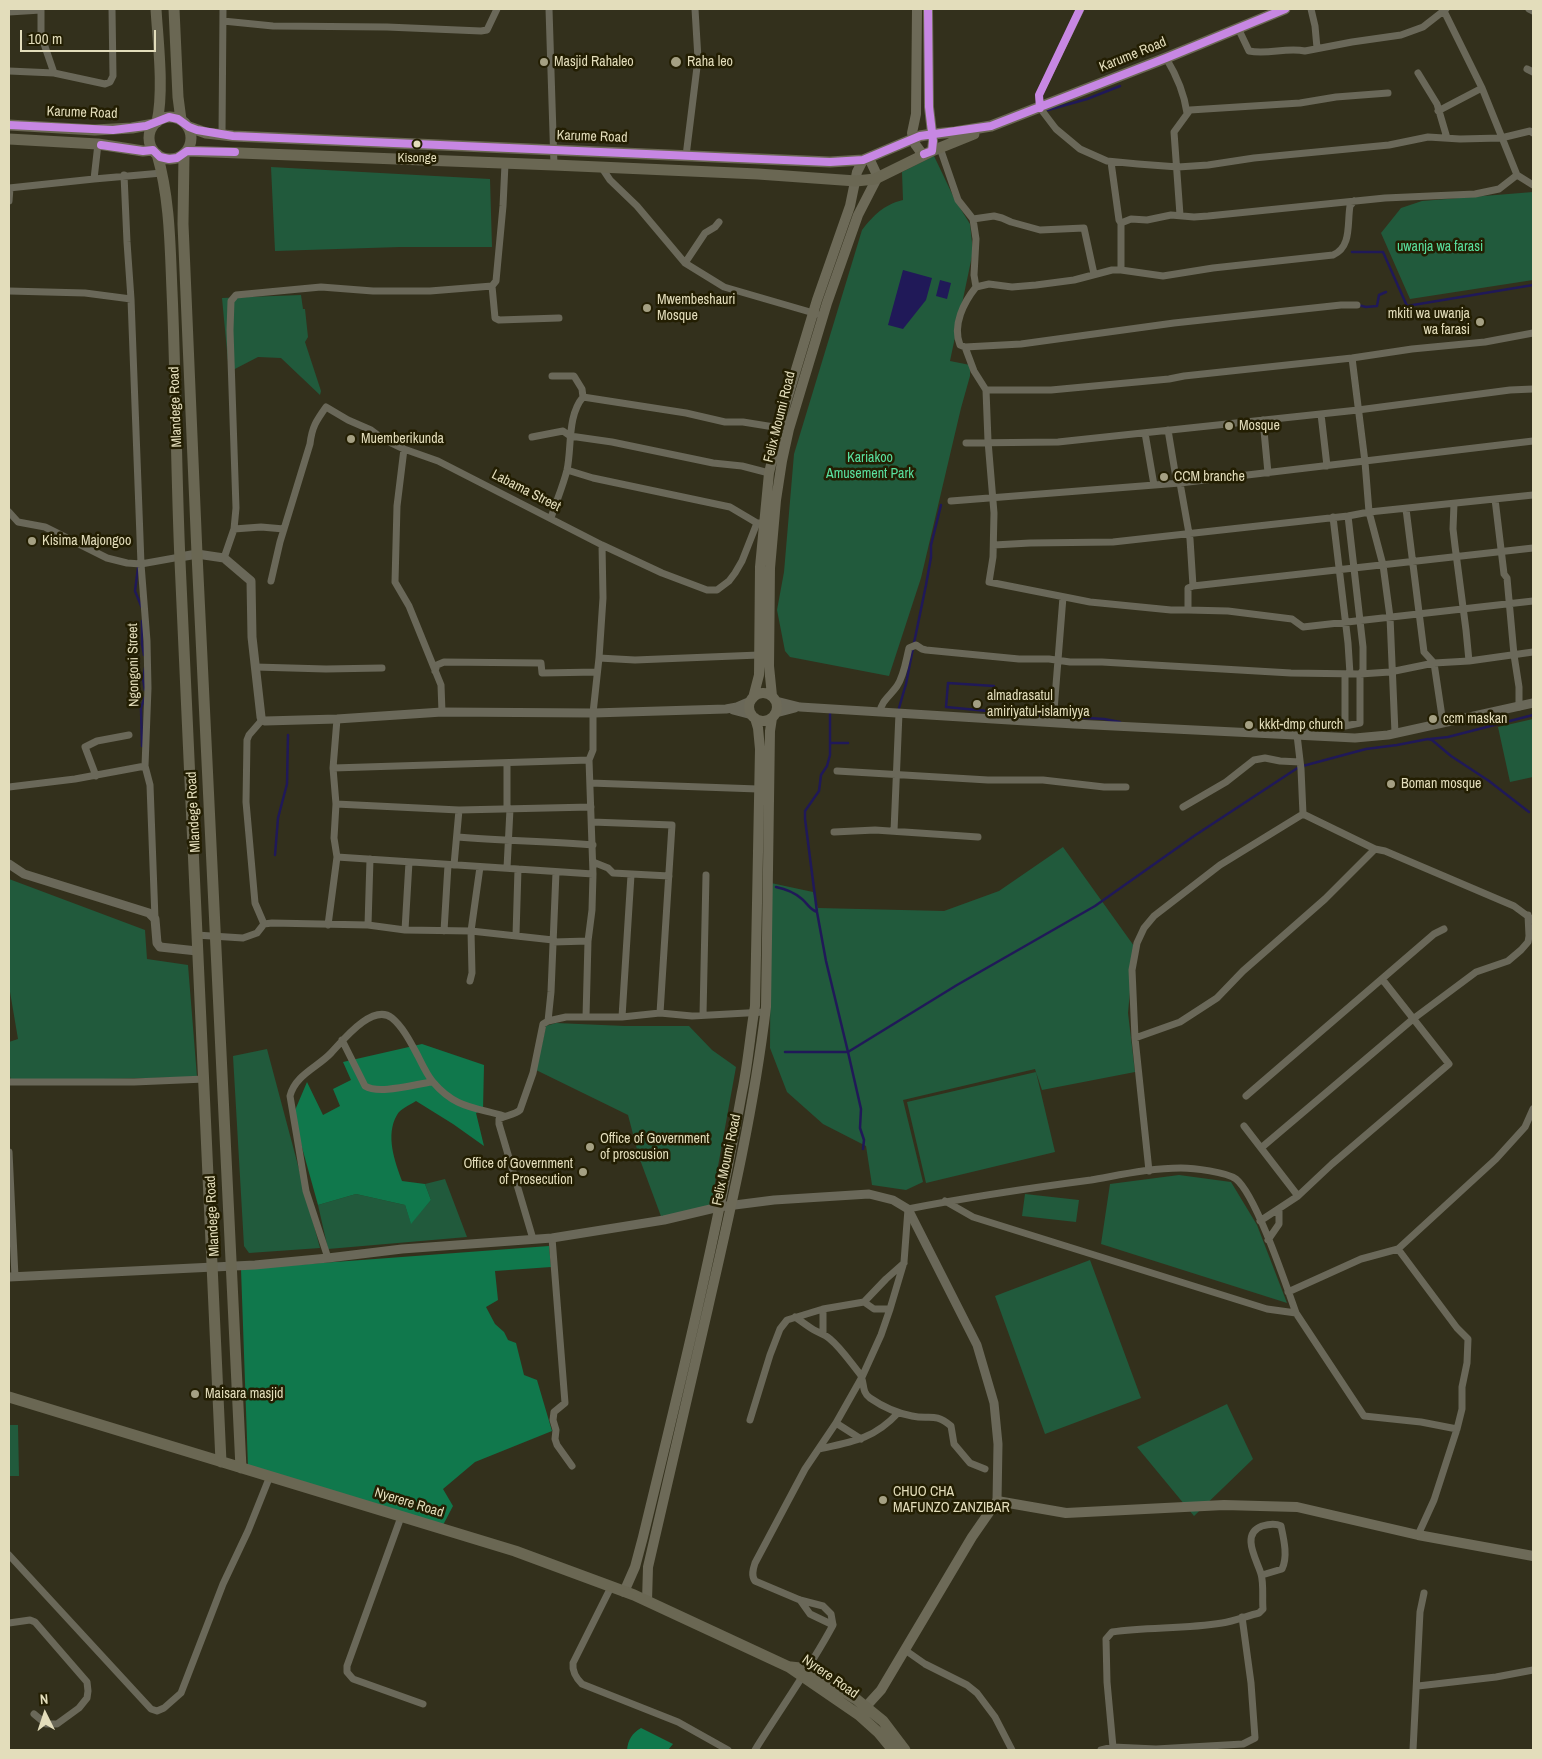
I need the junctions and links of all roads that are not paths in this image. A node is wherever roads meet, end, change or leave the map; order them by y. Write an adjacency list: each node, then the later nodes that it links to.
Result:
1 (41, 9): 17 (street); 23 (street)
2 (112, 9): 23 (street)
3 (156, 9): 30 (main road)
4 (174, 9): 31 (main road)
5 (223, 9): 18 (street)
6 (497, 9): 18 (street)
7 (549, 9): 42 (street)
8 (695, 9): 46 (street)
9 (917, 9): 40 (main road)
10 (928, 9): 35 (main road)
11 (1081, 9): 27 (street)
12 (1285, 9): 19 (main road, Karume Road)
13 (1311, 9): 20 (street)
14 (1444, 9): 20 (street); 25 (street)
15 (1529, 9): 16 (street)
16 (1533, 11)
17 (9, 12)
18 (223, 21): 36 (street)
19 (1238, 28): 20 (street); 21 (main road, Karume Road)
20 (1317, 48)
21 (1166, 58): 27 (main road, Karume Road); 29 (street)
22 (9, 71): 23 (street)
23 (54, 73)
24 (1418, 73): 28 (street)
25 (1482, 88): 28 (street); 38 (street)
26 (1388, 93): 29 (street)
27 (1040, 108): 33 (main road, Karume Road); 48 (street)
28 (1438, 111): 37 (street)
29 (1187, 113): 51 (street)
30 (155, 123): 31 (main road); 32 (main road, Karume Road); 44 (main road)
31 (185, 123): 36 (main road, Karume Road); 45 (main road)
32 (9, 124)
33 (991, 126): 35 (main road, Karume Road); 43 (main road, Karume Road)
34 (1533, 133): 38 (street)
35 (932, 134): 40 (main road, Karume Road); 43 (main road)
36 (222, 135): 42 (main road, Karume Road)
37 (1447, 138): 38 (street); 51 (street)
38 (1502, 138): 55 (street)
39 (9, 139): 41 (main road)
40 (913, 139): 43 (main road); 47 (main road, Karume Road)
41 (98, 144): 44 (main road); 57 (street)
42 (553, 151): 46 (main road, Karume Road); 50 (street)
43 (931, 151): 56 (main road, Karume Road); 64 (street)
44 (155, 152): 45 (main road); 53 (main road, Mlandege Road)
45 (185, 153): 49 (main road, Karume Road); 81 (main road, Mlandege Road)
46 (686, 156): 47 (main road, Karume Road)
47 (866, 159): 56 (main road); 58 (main road, Felix Moumi Road)
48 (1111, 162): 51 (street); 66 (street)
49 (505, 164): 50 (main road, Karume Road); 70 (street)
50 (554, 165): 52 (main road, Karume Road)
51 (1178, 167): 63 (street)
52 (602, 168): 58 (main road, Karume Road); 67 (street)
53 (162, 173): 54 (street); 82 (main road, Mlandege Road)
54 (124, 175): 57 (street); 73 (street, Ngongoni Street)
55 (1517, 175): 59 (street); 62 (street)
56 (877, 178): 58 (main road, Karume Road); 75 (main road, Felix Moumi Road)
57 (94, 179): 60 (street)
58 (856, 181): 75 (main road, Felix Moumi Road)
59 (1533, 185)
60 (10, 188): 61 (street)
61 (9, 201)
62 (1354, 201): 63 (street); 68 (street)
63 (1180, 215): 66 (street)
64 (973, 219): 69 (street); 71 (street)
65 (720, 222): 67 (street)
66 (1121, 223): 68 (street)
67 (685, 263): 75 (street)
68 (1122, 270): 69 (street)
69 (1094, 274): 71 (street)
70 (492, 286): 76 (street); 119 (street)
71 (976, 287): 78 (street)
72 (9, 291): 73 (street)
73 (131, 299): 130 (street, Ngongoni Street)
74 (1357, 306): 78 (street)
75 (818, 314): 90 (main road, Felix Moumi Road); 98 (main road, Felix Moumi Road)
76 (559, 318)
77 (1533, 334): 79 (street)
78 (965, 347): 84 (street)
79 (1352, 358): 84 (street); 86 (street)
80 (552, 376): 85 (street)
81 (189, 377): 82 (main road); 125 (main road, Mlandege Road)
82 (176, 378): 127 (main road, Mlandege Road)
83 (1533, 389): 86 (street)
84 (986, 390): 94 (street)
85 (583, 397): 90 (street); 92 (street)
86 (1358, 410): 87 (street); 99 (street)
87 (1321, 414): 88 (street); 100 (street)
88 (1263, 420): 89 (street); 103 (street)
89 (1168, 430): 91 (street); 104 (street)
90 (778, 431): 98 (main road, Felix Moumi Road)
91 (1145, 433): 94 (street); 105 (street)
92 (570, 436): 93 (street); 101 (street); 102 (street)
93 (532, 437)
94 (988, 441): 96 (street); 107 (street)
95 (1533, 441): 99 (street)
96 (966, 443)
97 (404, 449): 116 (street, Labama Street); 118 (street, Labama Street); 155 (street)
98 (777, 461): 102 (main road, Felix Moumi Road); 161 (main road, Felix Moumi Road)
99 (1365, 462): 100 (street); 113 (street)
100 (1328, 466): 103 (street)
101 (567, 470): 116 (street); 117 (street)
102 (769, 472): 117 (main road, Felix Moumi Road)
103 (1268, 473): 104 (street)
104 (1180, 482): 105 (street); 120 (street)
105 (1154, 485): 107 (street)
106 (1533, 495): 108 (street)
107 (993, 498): 109 (street); 122 (street)
108 (1495, 499): 110 (street); 124 (street)
109 (951, 501)
110 (1454, 504): 111 (street); 126 (street)
111 (1406, 509): 113 (street); 129 (street)
112 (9, 512): 130 (street)
113 (1369, 512): 114 (street); 131 (street)
114 (1348, 516): 115 (street); 132 (street)
115 (1333, 517): 120 (street); 133 (street)
116 (551, 518): 121 (street, Labama Street)
117 (760, 523): 121 (street, Labama Street); 146 (main road, Felix Moumi Road)
118 (284, 528): 119 (street); 134 (street)
119 (234, 529): 128 (street)
120 (1188, 533): 122 (street); 135 (street)
121 (602, 545): 148 (street)
122 (994, 545): 136 (street)
123 (1533, 548): 124 (street)
124 (1502, 552): 126 (street); 138 (street)
125 (197, 554): 127 (street); 128 (street); 159 (main road, Mlandege Road)
126 (1456, 556): 129 (street); 139 (street)
127 (180, 557): 130 (street); 160 (main road, Mlandege Road)
128 (224, 558): 152 (street)
129 (1414, 561): 131 (street); 141 (street)
130 (141, 564): 184 (street, Ngongoni Street)
131 (1383, 565): 132 (street); 142 (street)
132 (1353, 567): 133 (street); 143 (street)
133 (1339, 570): 135 (street); 144 (street)
134 (271, 581)
135 (1193, 586): 140 (street)
136 (1064, 597): 140 (street); 149 (street)
137 (1533, 600): 138 (street)
138 (1508, 604): 139 (street); 147 (street)
139 (1464, 609): 141 (street); 150 (street)
140 (1188, 610): 144 (street)
141 (1420, 613): 142 (street); 151 (street)
142 (1390, 617): 143 (street); 154 (street)
143 (1359, 620): 144 (street); 158 (street)
144 (1345, 622): 157 (street)
145 (1533, 652): 147 (street)
146 (759, 655): 148 (street); 162 (main road, Felix Moumi Road)
147 (1514, 655): 150 (street); 165 (street)
148 (599, 658): 156 (street)
149 (1059, 660): 157 (street); 168 (street); 175 (street)
150 (1469, 661): 151 (street)
151 (1434, 663): 154 (street); 176 (street)
152 (255, 667): 153 (street); 174 (street)
153 (382, 668)
154 (1394, 670): 158 (street); 178 (street)
155 (435, 672): 156 (street); 167 (street)
156 (597, 672): 169 (street)
157 (1347, 674): 158 (street); 177 (street)
158 (1360, 674): 177 (street)
159 (203, 690): 160 (main road); 199 (main road, Mlandege Road)
160 (186, 691): 200 (main road, Mlandege Road)
161 (774, 699): 162 (main road); 164 (street); 172 (main road)
162 (752, 700): 166 (street); 171 (main road)
163 (1533, 703): 165 (street)
164 (800, 707): 168 (street); 172 (street)
165 (1519, 707): 176 (street)
166 (726, 709): 169 (street); 171 (street)
167 (442, 712): 169 (street); 173 (street)
168 (880, 712): 170 (street)
169 (593, 713): 181 (street)
170 (899, 713): 175 (street); 187 (street)
171 (753, 716): 172 (main road); 192 (main road, Felix Moumi Road)
172 (774, 716): 204 (main road, Felix Moumi Road)
173 (337, 719): 174 (street); 185 (street)
174 (262, 720): 229 (street)
175 (1053, 723): 179 (street)
176 (1443, 723): 178 (street)
177 (1344, 726): 179 (street)
178 (1396, 733): 179 (street)
179 (1297, 734): 183 (street)
180 (128, 735): 188 (street)
181 (589, 760): 182 (street); 189 (street)
182 (507, 763): 185 (street); 196 (street)
183 (1301, 765): 195 (street); 198 (street)
184 (146, 766): 188 (street); 227 (street, Ngongoni Street)
185 (334, 768): 193 (street)
186 (837, 771): 187 (street)
187 (897, 775): 191 (street); 202 (street)
188 (96, 776): 190 (street)
189 (590, 783): 192 (street); 194 (street)
190 (9, 787)
191 (1126, 787)
192 (758, 789): 204 (main road, Felix Moumi Road)
193 (336, 804): 197 (street); 210 (street)
194 (590, 807): 196 (street); 201 (street)
195 (1183, 807)
196 (508, 809): 197 (street); 207 (street)
197 (459, 810): 205 (street)
198 (1303, 814): 209 (street); 254 (street)
199 (210, 816): 200 (main road); 225 (main road, Mlandege Road)
200 (191, 818): 224 (main road, Mlandege Road)
201 (592, 822): 208 (street); 223 (street)
202 (894, 831): 203 (street); 206 (street)
203 (834, 832)
204 (763, 833): 226 (main road, Felix Moumi Road)
205 (458, 837): 207 (street); 215 (street)
206 (978, 837)
207 (508, 840): 208 (street); 217 (street)
208 (593, 845): 213 (street)
209 (1375, 849): 228 (street); 254 (street)
210 (337, 857): 211 (street); 230 (street)
211 (370, 859): 212 (street); 231 (street)
212 (409, 862): 215 (street); 233 (street)
213 (593, 862): 220 (street); 221 (street)
214 (9, 864): 227 (street)
215 (451, 865): 216 (street); 234 (street)
216 (480, 867): 217 (street); 235 (street)
217 (507, 868): 218 (street)
218 (518, 869): 219 (street); 237 (street)
219 (556, 872): 220 (street); 239 (street)
220 (593, 874): 240 (street)
221 (631, 875): 223 (street); 251 (street)
222 (706, 875): 249 (street)
223 (669, 876): 248 (street)
224 (194, 883): 225 (main road); 236 (main road, Mlandege Road)
225 (213, 883): 238 (main road, Mlandege Road)
226 (762, 900): 246 (main road, Felix Moumi Road); 247 (main road, Felix Moumi Road)
227 (155, 918): 241 (street)
228 (1531, 918): 252 (street)
229 (264, 924): 230 (street); 238 (street)
230 (328, 924): 231 (street)
231 (368, 925): 233 (street)
232 (1444, 929): 242 (street)
233 (405, 930): 234 (street)
234 (444, 931): 235 (street)
235 (471, 931): 237 (street); 243 (street)
236 (196, 935): 238 (street); 241 (main road, Mlandege Road)
237 (516, 936): 239 (street)
238 (215, 937): 244 (main road, Mlandege Road)
239 (553, 941): 240 (street); 253 (street)
240 (588, 941): 250 (street)
241 (197, 951): 245 (main road, Mlandege Road)
242 (1382, 979): 252 (street); 259 (street)
243 (470, 981)
244 (219, 1008): 245 (main road); 279 (main road, Mlandege Road)
245 (200, 1009): 256 (main road, Mlandege Road)
246 (754, 1011): 247 (street); 249 (street); 269 (main road, Felix Moumi Road)
247 (765, 1012): 268 (main road, Felix Moumi Road)
248 (660, 1013): 249 (street); 251 (street)
249 (703, 1015)
250 (586, 1017): 251 (street); 253 (street)
251 (622, 1017)
252 (1413, 1019): 263 (street); 266 (street)
253 (548, 1020): 261 (street)
254 (1135, 1038): 265 (street)
255 (342, 1040): 258 (street); 258 (street); 277 (street)
256 (205, 1079): 257 (street); 280 (main road, Mlandege Road)
257 (9, 1082)
258 (432, 1082): 261 (street)
259 (1246, 1096)
260 (1533, 1108): 276 (street)
261 (504, 1116): 274 (street)
262 (1244, 1126): 263 (street)
263 (1261, 1148): 266 (street)
264 (9, 1152): 281 (street)
265 (1149, 1172): 267 (street); 272 (street)
266 (1298, 1196): 271 (street)
267 (945, 1201): 270 (street); 286 (street)
268 (732, 1205): 269 (street); 270 (street); 289 (main road, Felix Moumi Road)
269 (720, 1207): 273 (street); 289 (main road, Felix Moumi Road)
270 (908, 1208): 278 (street); 304 (street)
271 (1279, 1208): 272 (street); 275 (street)
272 (1260, 1221): 275 (street)
273 (552, 1238): 274 (street); 300 (street)
274 (533, 1239): 277 (street)
275 (1268, 1240): 282 (street)
276 (1398, 1249): 282 (street); 296 (street)
277 (328, 1258): 279 (street)
278 (904, 1262): 283 (street); 285 (street)
279 (231, 1266): 280 (street); 301 (main road, Mlandege Road)
280 (212, 1267): 281 (street); 299 (main road, Mlandege Road)
281 (12, 1277)
282 (1288, 1292): 286 (street)
283 (864, 1302): 284 (street); 285 (street)
284 (823, 1309): 287 (street); 288 (street)
285 (890, 1309): 291 (street)
286 (1296, 1313): 296 (street)
287 (795, 1317): 288 (street); 294 (street)
288 (823, 1334): 291 (street)
289 (696, 1342): 290 (main road, Felix Moumi Road)
290 (690, 1365): 311 (main road, Felix Moumi Road); 314 (main road, Felix Moumi Road)
291 (862, 1377): 293 (street); 295 (street)
292 (9, 1396): 299 (main road, Nyerere Road)
293 (898, 1412): 297 (street); 302 (street)
294 (750, 1420)
295 (836, 1423): 297 (street); 298 (street)
296 (1457, 1429): 306 (street)
297 (861, 1439): 298 (street)
298 (818, 1450): 313 (street)
299 (221, 1462): 301 (main road, Nyerere Road)
300 (572, 1466)
301 (241, 1468): 303 (main road, Nyerere Road)
302 (985, 1469)
303 (270, 1476): 305 (main road, Nyerere Road); 307 (street)
304 (997, 1501): 306 (main road); 318 (main road)
305 (401, 1517): 310 (main road, Nyerere Road); 323 (street)
306 (1418, 1535): 308 (main road)
307 (9, 1554)
308 (1533, 1556)
309 (1262, 1575): 309 (street); 315 (street)
310 (611, 1587): 311 (main road, Nyerere Road); 327 (street)
311 (624, 1592): 314 (main road, Nyerere Road)
312 (1424, 1593): 322 (street)
313 (800, 1600): 317 (street); 317 (street)
314 (647, 1601): 319 (main road, Nyerere Road)
315 (1242, 1617): 326 (street); 326 (street)
316 (9, 1623): 325 (street)
317 (833, 1625): 321 (street)
318 (905, 1650): 324 (main road); 331 (street)
319 (789, 1667): 321 (main road, Nyrere Road)
320 (1533, 1670): 322 (street)
321 (806, 1673): 324 (main road, Nyrere Road); 328 (street)
322 (1418, 1686): 333 (street)
323 (423, 1704)
324 (862, 1711): 329 (main road, Nyrere Road); 330 (main road, Nyrere Road)
325 (34, 1714)
326 (1113, 1747): 332 (street)
327 (728, 1750)
328 (755, 1750)
329 (893, 1750)
330 (905, 1750)
331 (1012, 1750)
332 (1101, 1750)
333 (1413, 1750)

